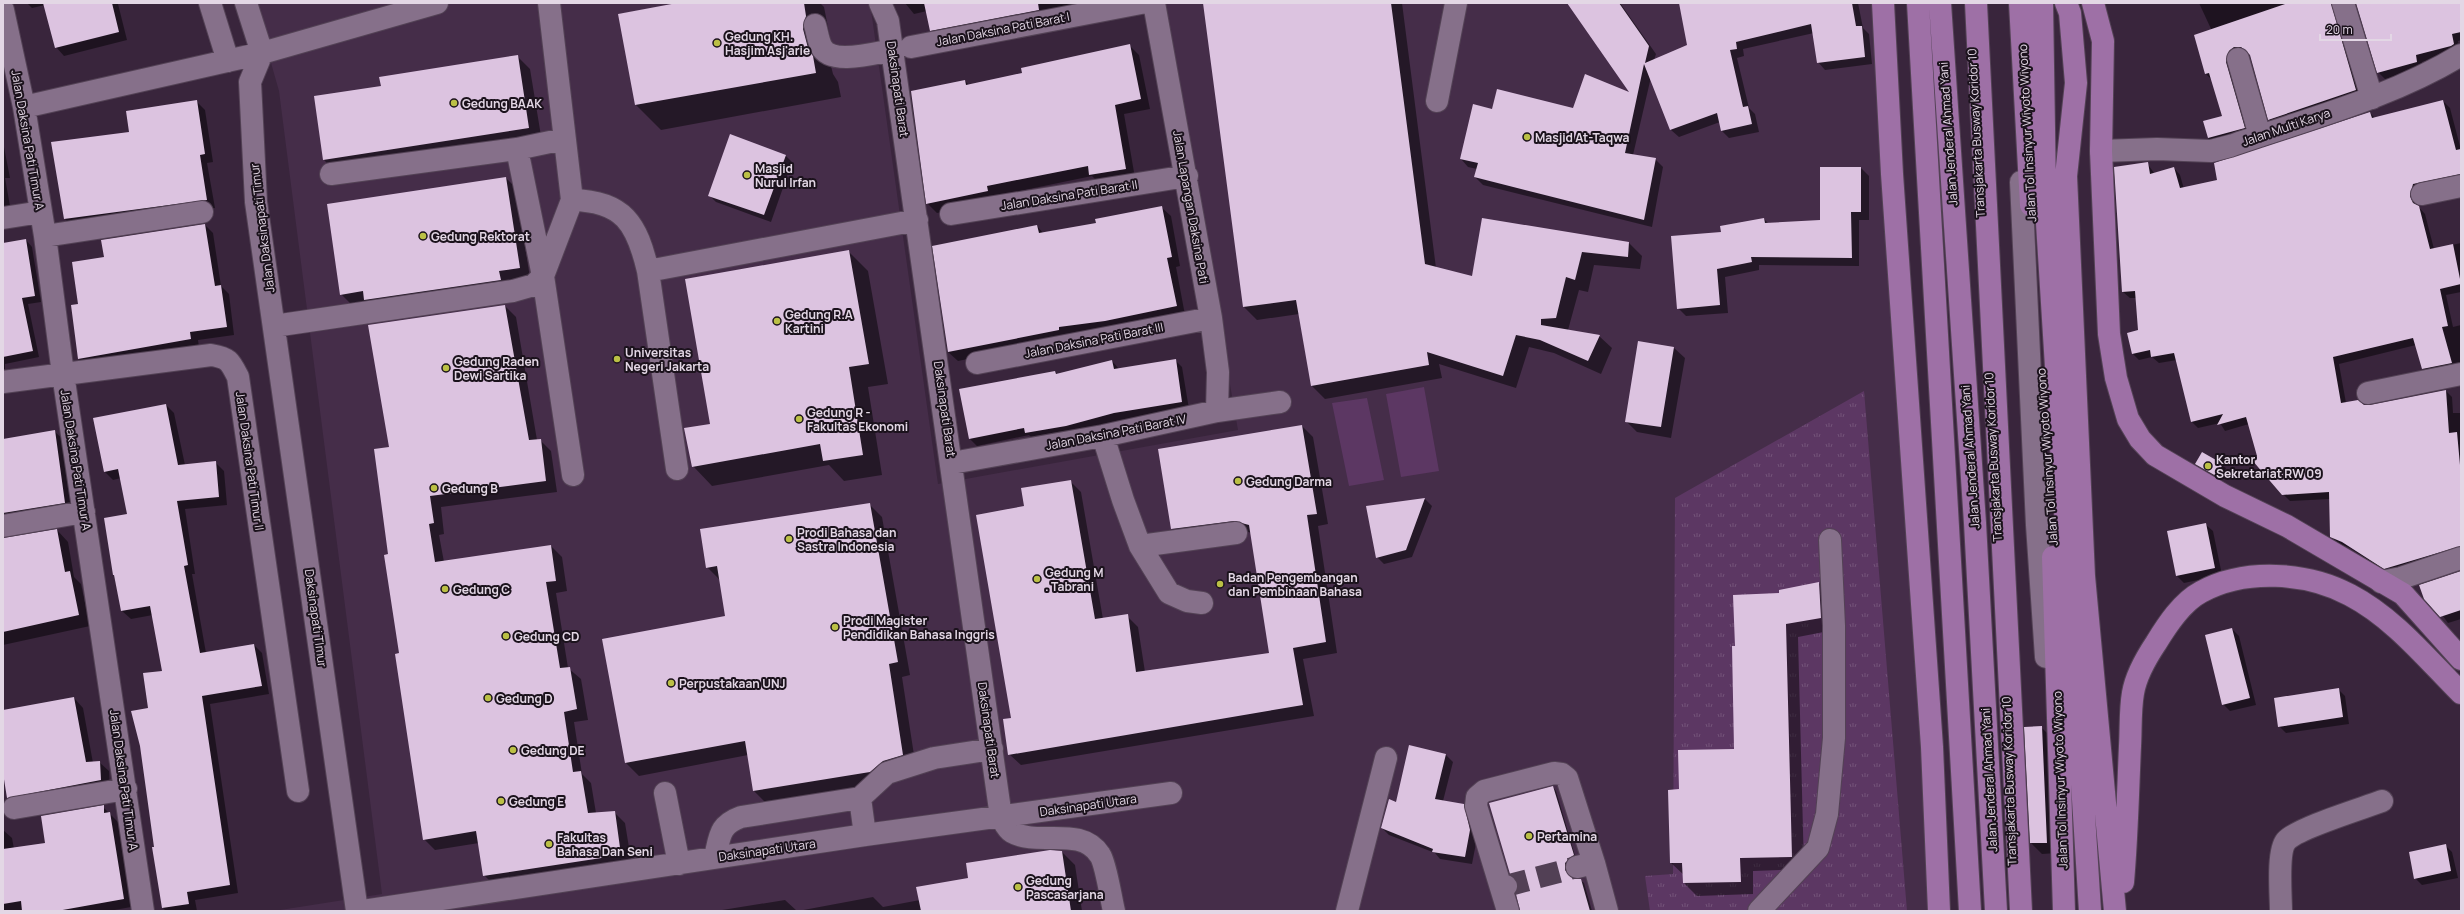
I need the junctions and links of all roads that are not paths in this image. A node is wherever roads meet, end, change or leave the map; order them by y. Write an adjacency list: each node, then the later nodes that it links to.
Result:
1 (210, 3): 27 (street)
2 (246, 3): 23 (street)
3 (437, 3): 23 (street)
4 (549, 3): 33 (street)
5 (880, 3): 22 (street, Daksinapati Barat)
6 (1142, 3): 22 (street, Jalan Daksina Pati Barat I)
7 (1154, 3): 37 (street, Jalan Lapangan Daksina Pati)
8 (1456, 3): 30 (street)
9 (1883, 3): 93 (highway)
10 (1918, 3): 94 (highway)
11 (1940, 3): 95 (highway, Jalan Jenderal Ahmad Yani)
12 (1969, 3): 96 (street, Transjakarta Busway Koridor 10)
13 (1976, 3): 97 (highway)
14 (2012, 3): 98 (street)
15 (2020, 3): 99 (highway, Jalan Tol Insinyur Wiyoto Wiyono)
16 (2042, 3): 100 (highway)
17 (2066, 3): 101 (highway)
18 (2093, 3): 35 (highway)
19 (2343, 3): 29 (street)
20 (3, 10): 25 (street, Jalan Daksina Pati Timur A)
21 (815, 25): 22 (street, Jalan Daksina Pati Barat I)
22 (902, 48): 45 (street, Daksinapati Barat)
23 (262, 53): 27 (street); 28 (street, Jalan Daksinapati Timur)
24 (2461, 55): 29 (street, Jalan Multi Karya)
25 (8, 56): 31 (street, Jalan Daksina Pati Timur A)
26 (2238, 59): 32 (street)
27 (228, 61): 28 (street); 31 (street)
28 (250, 82): 50 (street, Jalan Daksinapati Timur)
29 (2372, 98): 32 (street, Jalan Multi Karya)
30 (1437, 101)
31 (24, 107): 41 (street, Jalan Daksina Pati Timur A)
32 (2260, 136): 35 (street, Jalan Multi Karya)
33 (564, 139): 34 (street); 40 (street)
34 (517, 149): 36 (street); 48 (street)
35 (2101, 151): 68 (highway)
36 (331, 174)
37 (1187, 176): 43 (street, Jalan Daksina Pati Barat II); 49 (street, Jalan Lapangan Daksina Pati)
38 (2461, 186): 39 (street)
39 (2422, 194)
40 (572, 200): 47 (street); 48 (street)
41 (41, 212): 44 (street); 46 (street, Jalan Daksina Pati Timur A)
42 (202, 212): 46 (street)
43 (951, 214)
44 (3, 218)
45 (917, 220): 47 (street); 59 (street, Daksinapati Barat)
46 (45, 236): 52 (street, Jalan Daksina Pati Timur A)
47 (648, 271): 60 (street)
48 (543, 276): 50 (street); 61 (street)
49 (1211, 318): 51 (street, Jalan Daksina Pati Barat III); 57 (street, Jalan Lapangan Daksina Pati)
50 (274, 326): 86 (street, Daksinapati TImur)
51 (977, 363)
52 (63, 374): 54 (street, Jalan Daksina Pati Timur II); 62 (street, Jalan Daksina Pati Timur A); 75 (street, Jalan Daksina Pati Timur II)
53 (2461, 374): 55 (street)
54 (3, 382)
55 (2368, 393)
56 (1280, 402): 57 (street, Jalan Daksina Pati Barat IV)
57 (1217, 411): 58 (street, Jalan Daksina Pati Barat IV)
58 (1103, 436): 59 (street, Jalan Daksina Pati Barat IV); 66 (street)
59 (952, 463): 72 (street, Daksinapati Barat)
60 (677, 469)
61 (573, 475)
62 (84, 512): 63 (street); 74 (street, Jalan Daksina Pati Timur A)
63 (3, 526)
64 (1236, 533): 66 (street)
65 (1830, 540): 92 (street)
66 (1140, 546): 69 (street)
67 (2461, 558): 68 (street)
68 (2381, 582): 70 (highway)
69 (1202, 603)
70 (2461, 659)
71 (2461, 693): 102 (highway)
72 (992, 749): 78 (street); 81 (street, Daksinapati Barat)
73 (1386, 758): 89 (street)
74 (126, 789): 80 (street); 85 (street, Jalan Daksina Pati Timur A)
75 (298, 791)
76 (665, 793): 84 (street)
77 (1171, 793): 81 (street, Daksinapati Utara)
78 (860, 798): 82 (street); 83 (street)
79 (2382, 801): 103 (street)
80 (14, 808)
81 (1001, 817): 82 (street, Daksinapati Utara); 88 (street)
82 (866, 835): 83 (street, Daksinapati Utara)
83 (715, 857): 84 (street, Daksinapati Utara)
84 (679, 864): 87 (street, Daksinapati Utara)
85 (144, 911)
86 (357, 911)
87 (363, 911)
88 (1114, 911)
89 (1347, 911)
90 (1508, 911): 91 (street)
91 (1607, 911)
92 (1759, 911)
93 (1939, 911)
94 (1970, 911)
95 (1996, 911)
96 (2015, 911)
97 (2021, 911)
98 (2060, 911)
99 (2064, 911)
100 (2090, 911)
101 (2115, 911)
102 (2120, 911)
103 (2281, 911)

